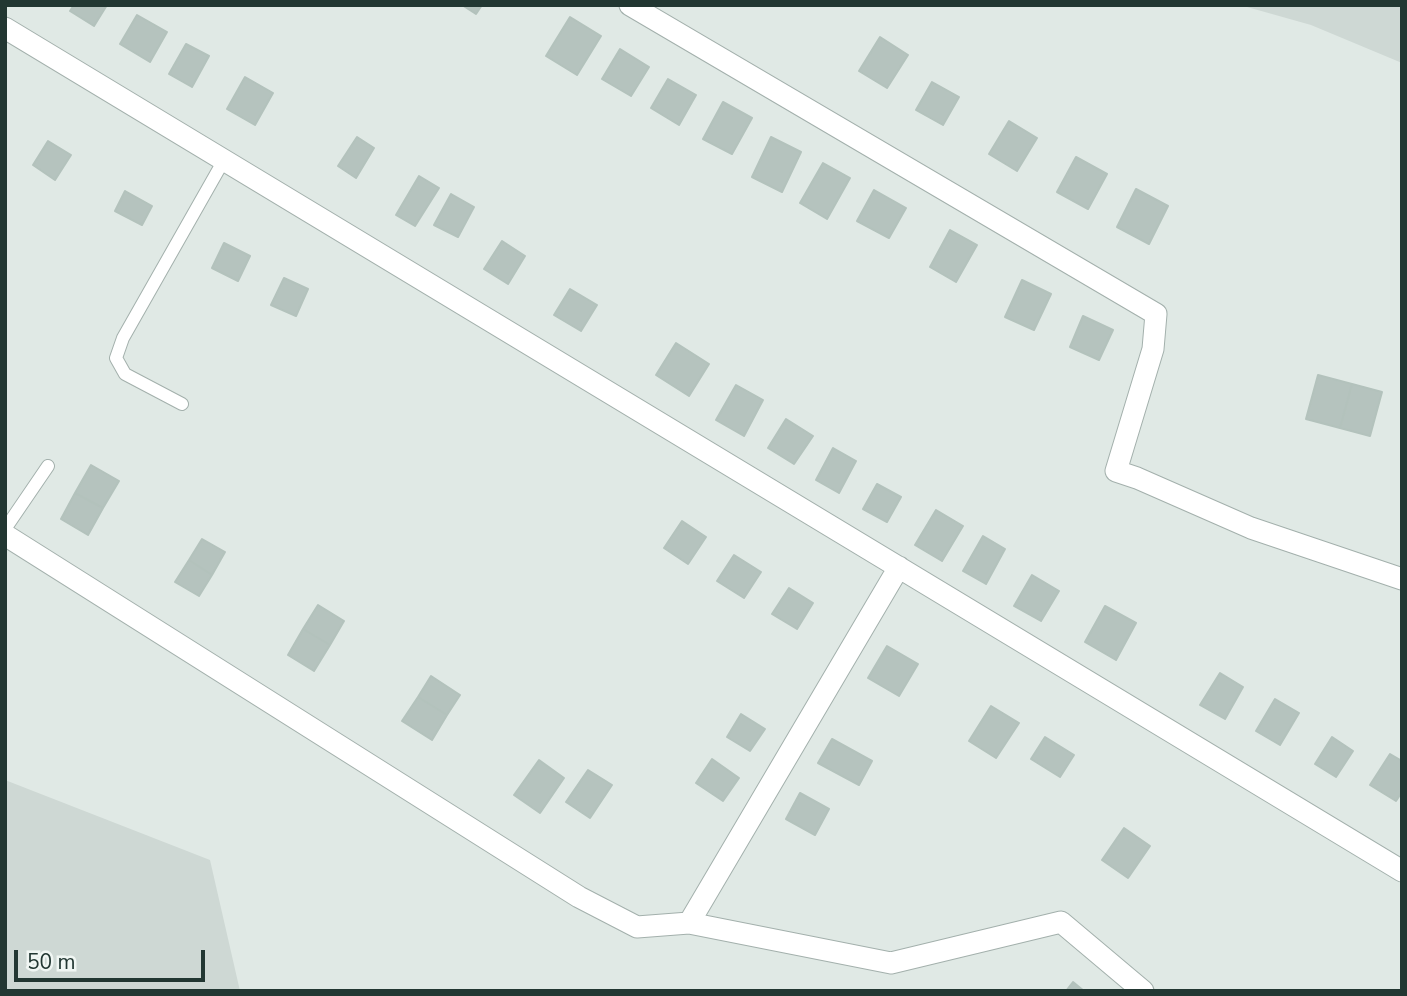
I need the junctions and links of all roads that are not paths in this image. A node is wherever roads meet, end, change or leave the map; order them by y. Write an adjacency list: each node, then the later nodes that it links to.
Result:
1 (630, 5): 9 (street)
2 (5, 28): 3 (street)
3 (224, 160): 4 (lane); 8 (street)
4 (182, 404)
5 (48, 466): 6 (lane)
6 (5, 529)
7 (5, 535): 11 (street)
8 (899, 567): 10 (street); 11 (street)
9 (1402, 579)
10 (1402, 871)
11 (689, 923): 12 (street)
12 (1143, 991)

